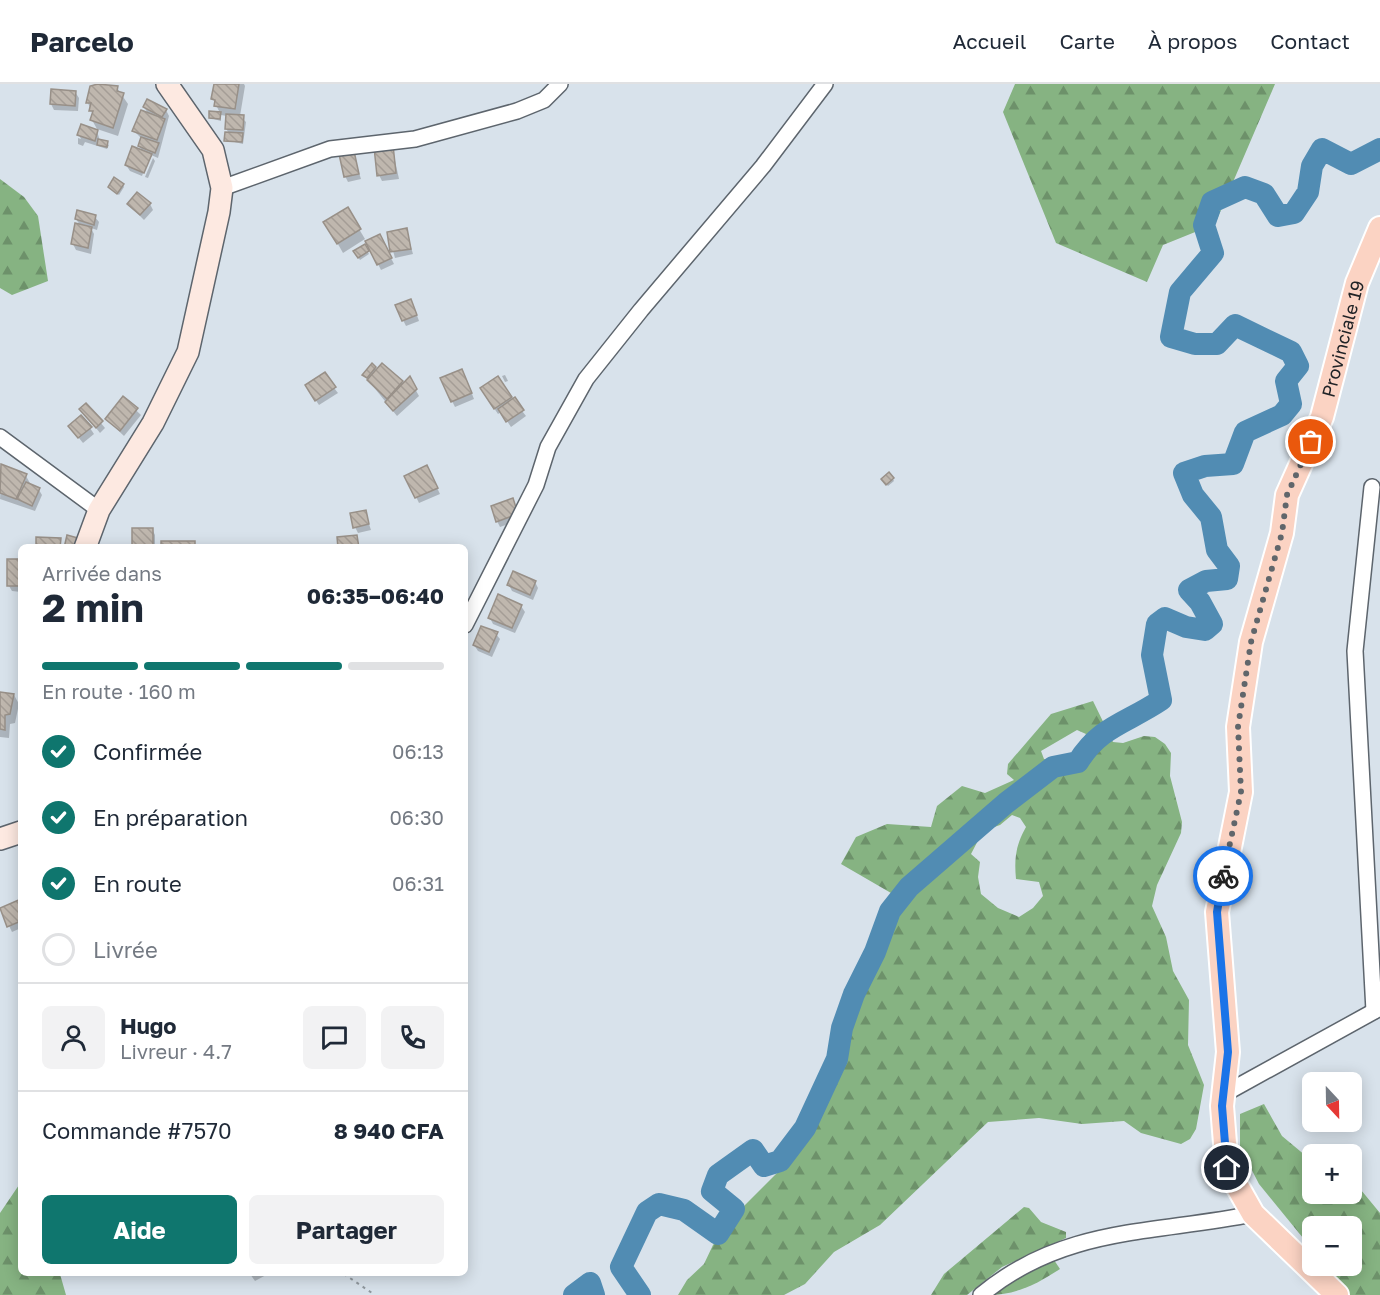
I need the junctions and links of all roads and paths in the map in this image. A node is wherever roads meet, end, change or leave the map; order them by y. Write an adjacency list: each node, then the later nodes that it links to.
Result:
1 (167, 84): 4 (street)
2 (560, 84): 4 (street)
3 (825, 84): 10 (street)
4 (222, 188): 8 (street)
5 (1380, 228): 14 (main road, Provinciale 19)
6 (0, 438): 8 (street)
7 (1371, 487): 13 (street)
8 (99, 510): 9 (street)
9 (86, 544)
10 (468, 619)
11 (18, 833): 12 (street)
12 (0, 839)
13 (1377, 1009): 14 (street)
14 (1224, 1094): 15 (main road, Provinciale 19)
15 (1254, 1214): 18 (street); 19 (main road, Provinciale 19)
16 (347, 1276): 17 (path)
17 (375, 1295)
18 (981, 1295)
19 (1337, 1295)

